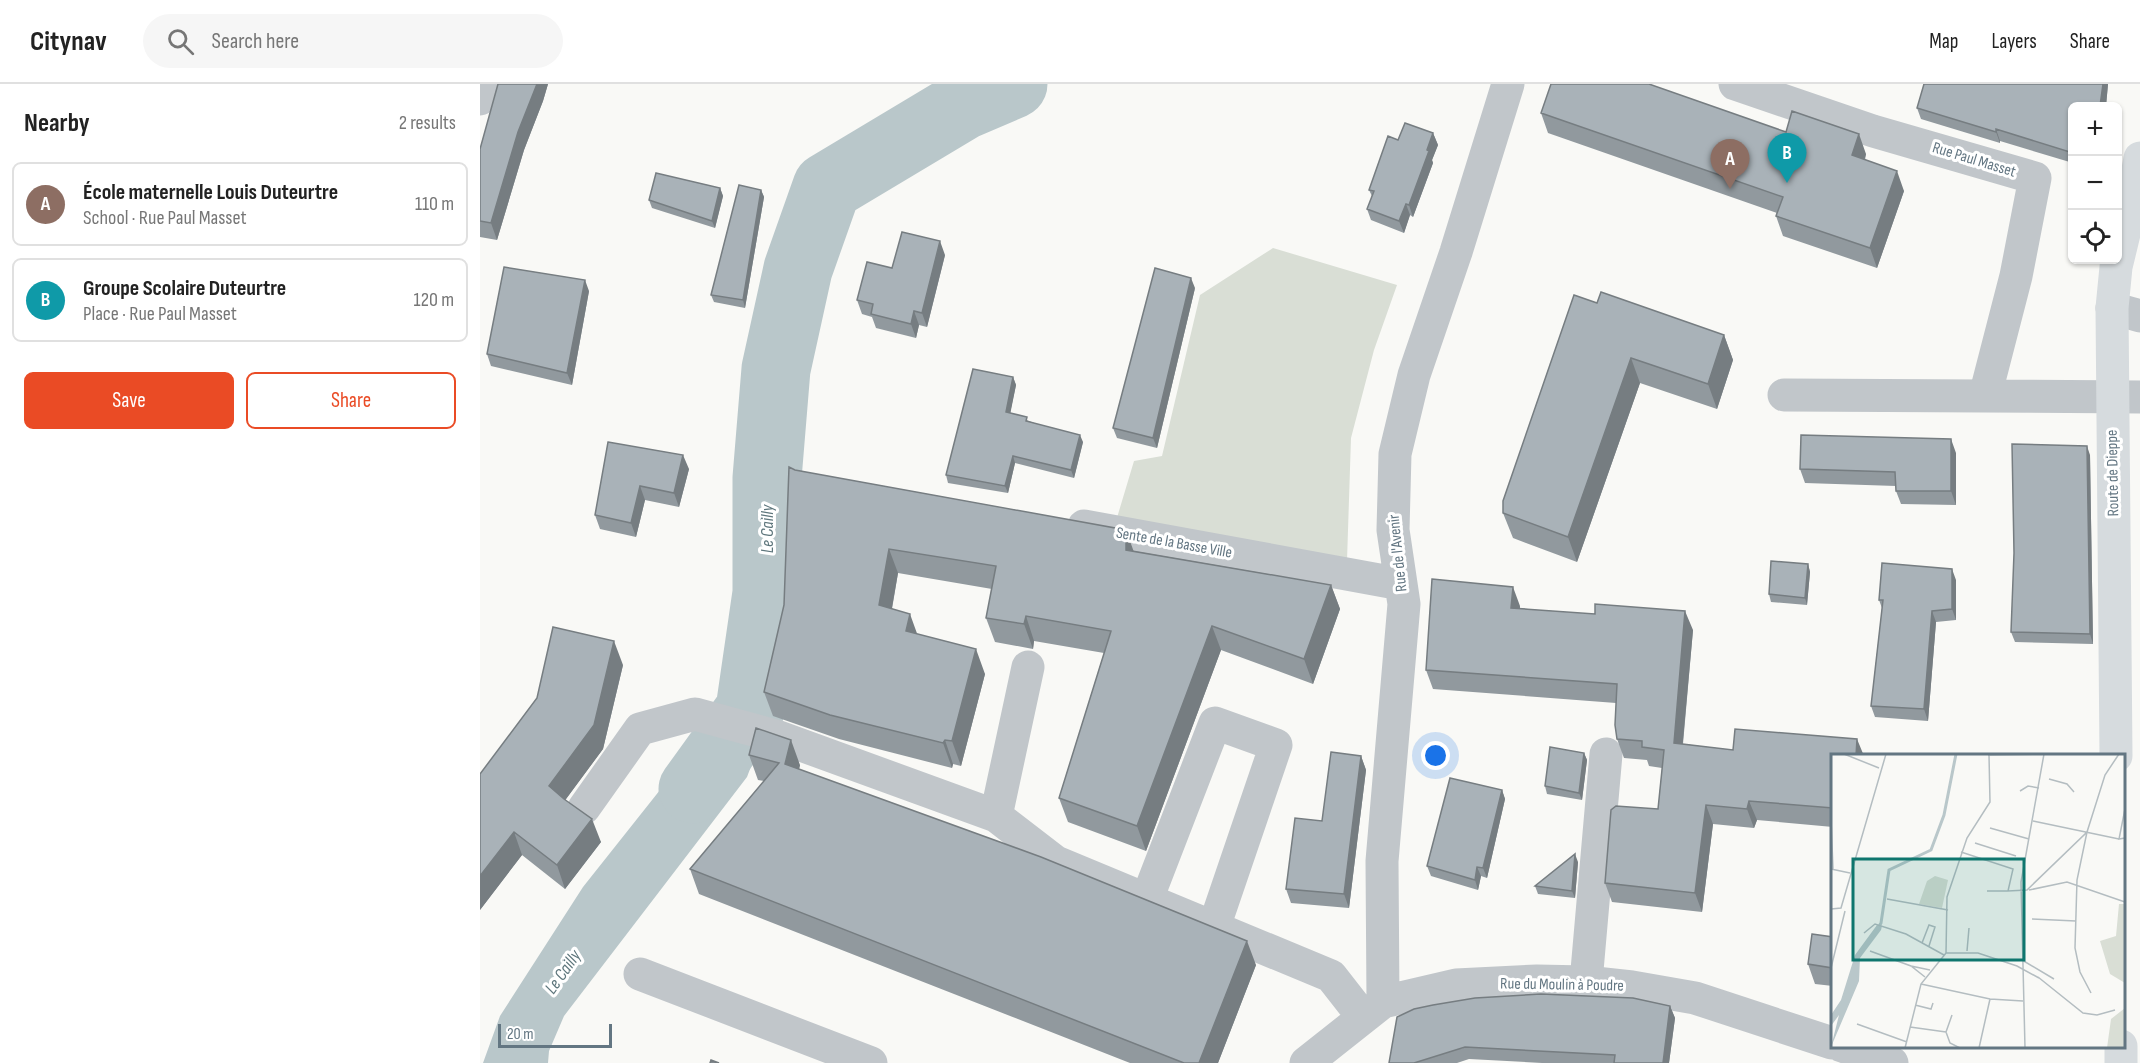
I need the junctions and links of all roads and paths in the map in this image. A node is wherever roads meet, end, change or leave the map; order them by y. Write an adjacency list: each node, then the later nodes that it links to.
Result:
1 (484, 84): 4 (street)
2 (1508, 84): 13 (street, Rue de l'Avenir)
3 (1735, 84): 10 (street, Rue Paul Masset)
4 (480, 99)
5 (2140, 158): 6 (main road, Route de Dieppe)
6 (2134, 192): 7 (main road, Route de Dieppe); 8 (main road, Route de Dieppe)
7 (2140, 243)
8 (2126, 312): 11 (main road, Route de Dieppe)
9 (1784, 395): 10 (street)
10 (1985, 396): 11 (street)
11 (2126, 397): 15 (main road, Route de Dieppe)
12 (1060, 522): 13 (street, Sente de la Basse Ville)
13 (1401, 584): 24 (street, Rue de l'Avenir)
14 (1028, 666): 19 (street)
15 (2128, 711): 17 (main road, Route de Dieppe)
16 (1606, 754): 23 (street)
17 (2117, 754)
18 (584, 808): 19 (street)
19 (996, 816): 20 (street)
20 (1147, 899): 21 (street); 21 (street)
21 (1214, 927): 24 (street)
22 (640, 974): 27 (street)
23 (1586, 982): 24 (street, Rue du Moulin à Poudre); 25 (street, Rue du Moulin à Poudre)
24 (1373, 1010): 28 (street, Rue du Moulin à Poudre)
25 (1831, 1042)
26 (1845, 1048): 29 (street)
27 (871, 1063)
28 (1306, 1063)
29 (1892, 1063)

